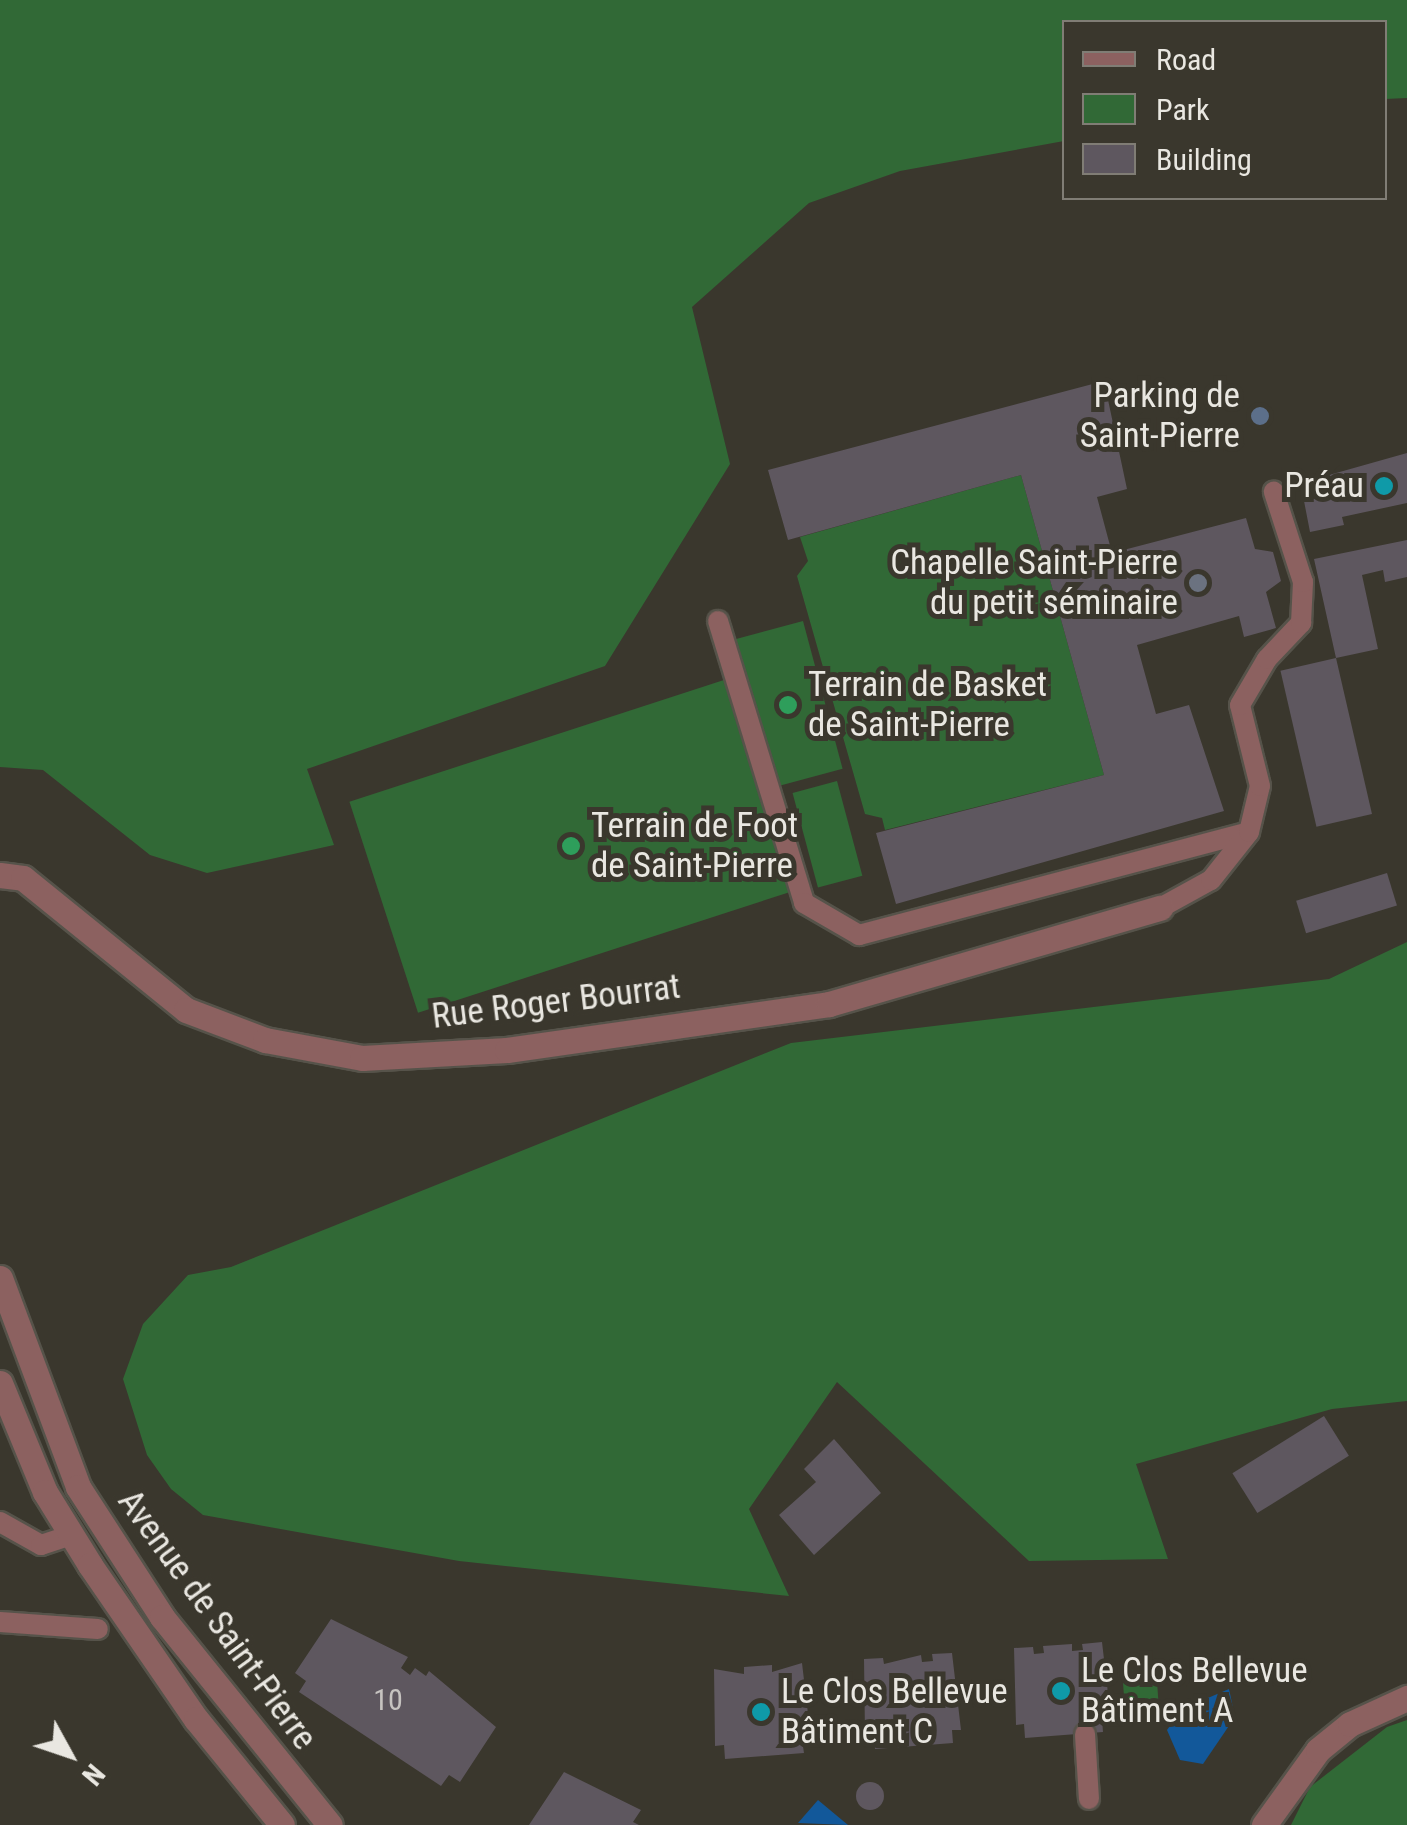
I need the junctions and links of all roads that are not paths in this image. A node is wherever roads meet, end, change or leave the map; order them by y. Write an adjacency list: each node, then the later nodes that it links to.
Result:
1 (1274, 492): 3 (lane)
2 (718, 621): 3 (lane)
3 (1249, 832): 5 (lane)
4 (0, 875): 5 (street, Rue Roger Bourrat)
5 (1160, 908)
6 (0, 1278): 16 (street, Avenue de Saint-Pierre)
7 (0, 1383): 9 (street, Avenue de Saint-Pierre)
8 (0, 1522): 9 (lane)
9 (71, 1535): 15 (street, Avenue de Saint-Pierre)
10 (0, 1622): 11 (lane)
11 (98, 1629)
12 (1407, 1698): 17 (street)
13 (1085, 1734): 14 (lane)
14 (1089, 1798)
15 (282, 1825)
16 (330, 1825)
17 (1264, 1825)

